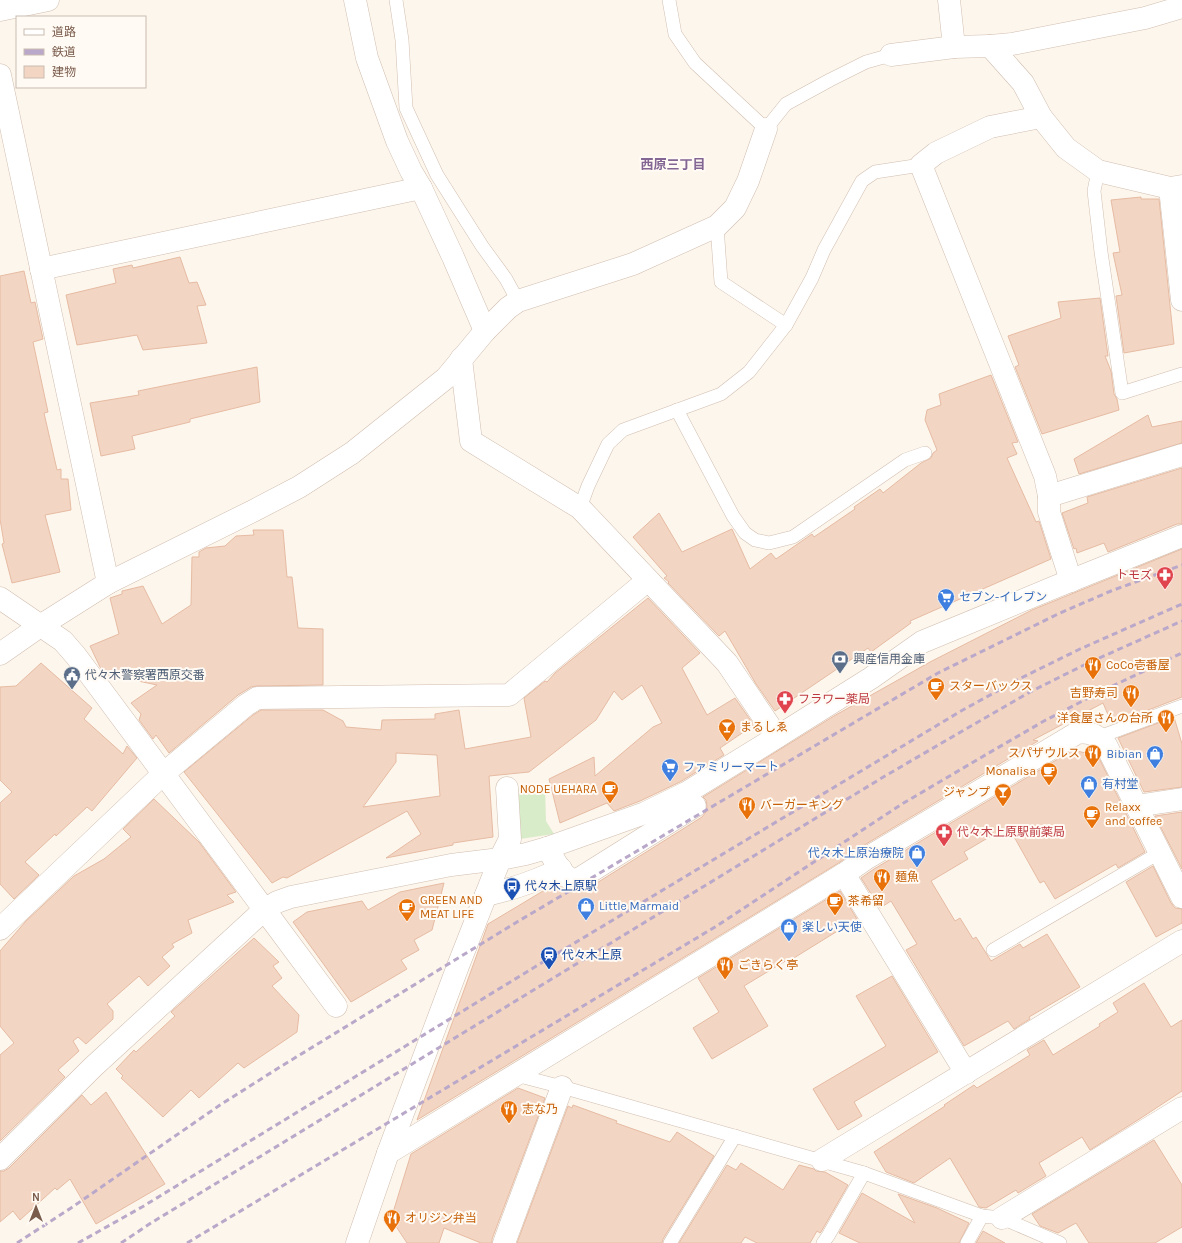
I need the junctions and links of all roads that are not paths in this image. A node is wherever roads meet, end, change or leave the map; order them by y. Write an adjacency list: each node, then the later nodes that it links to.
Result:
1 (48, 0): 7 (street)
2 (355, 0): 17 (street)
3 (396, 0): 21 (lane)
4 (669, 0): 13 (lane)
5 (949, 0): 9 (street)
6 (1182, 7): 8 (street)
7 (0, 10)
8 (990, 46): 9 (street); 12 (street)
9 (954, 47): 10 (street)
10 (891, 55): 13 (lane)
11 (0, 75): 19 (street)
12 (1041, 117): 14 (street); 15 (street)
13 (766, 129): 18 (street)
14 (921, 165): 22 (lane); 29 (street)
15 (1098, 171): 16 (street); 25 (lane)
16 (1176, 187): 20 (street)
17 (421, 188): 19 (street); 23 (street)
18 (717, 226): 21 (street); 22 (lane)
19 (41, 269): 34 (street)
20 (1182, 300)
21 (518, 301): 23 (street)
22 (786, 326): 26 (lane)
23 (485, 331): 24 (street)
24 (461, 359): 30 (street); 34 (street)
25 (1182, 374)
26 (677, 410): 27 (lane); 30 (lane)
27 (925, 453)
28 (1182, 455): 29 (street)
29 (1049, 496): 33 (street)
30 (580, 508): 32 (street)
31 (1182, 536): 33 (street)
32 (648, 580): 40 (street); 41 (street)
33 (1071, 581): 40 (street)
34 (108, 583): 36 (street)
35 (0, 598): 36 (street)
36 (40, 626): 37 (street); 41 (street)
37 (0, 654)
38 (1182, 706): 39 (lane)
39 (1099, 737): 45 (street); 50 (street)
40 (777, 738): 46 (street)
41 (163, 774): 53 (street); 54 (street)
42 (507, 788): 48 (street)
43 (1182, 799): 45 (street)
44 (695, 806): 49 (street)
45 (1136, 806): 47 (street)
46 (548, 848): 48 (street); 49 (street)
47 (1159, 853): 52 (street); 56 (lane)
48 (500, 859): 51 (street); 53 (street)
49 (561, 869): 51 (street)
50 (844, 874): 58 (street); 59 (street)
51 (486, 895): 63 (street)
52 (1182, 897)
53 (264, 910): 57 (street); 64 (street)
54 (0, 929)
55 (1182, 942): 58 (street)
56 (993, 950)
57 (336, 1006)
58 (966, 1073): 65 (street)
59 (516, 1075): 60 (lane); 63 (street)
60 (562, 1087): 62 (lane); 69 (street)
61 (1182, 1108): 67 (street)
62 (735, 1136): 65 (lane); 70 (lane)
63 (388, 1153): 68 (street)
64 (0, 1159)
65 (822, 1160): 66 (lane)
66 (864, 1172): 67 (lane); 71 (lane)
67 (992, 1217): 72 (lane); 73 (lane)
68 (357, 1243)
69 (504, 1243)
70 (670, 1243)
71 (824, 1243)
72 (967, 1243)
73 (1060, 1243)

